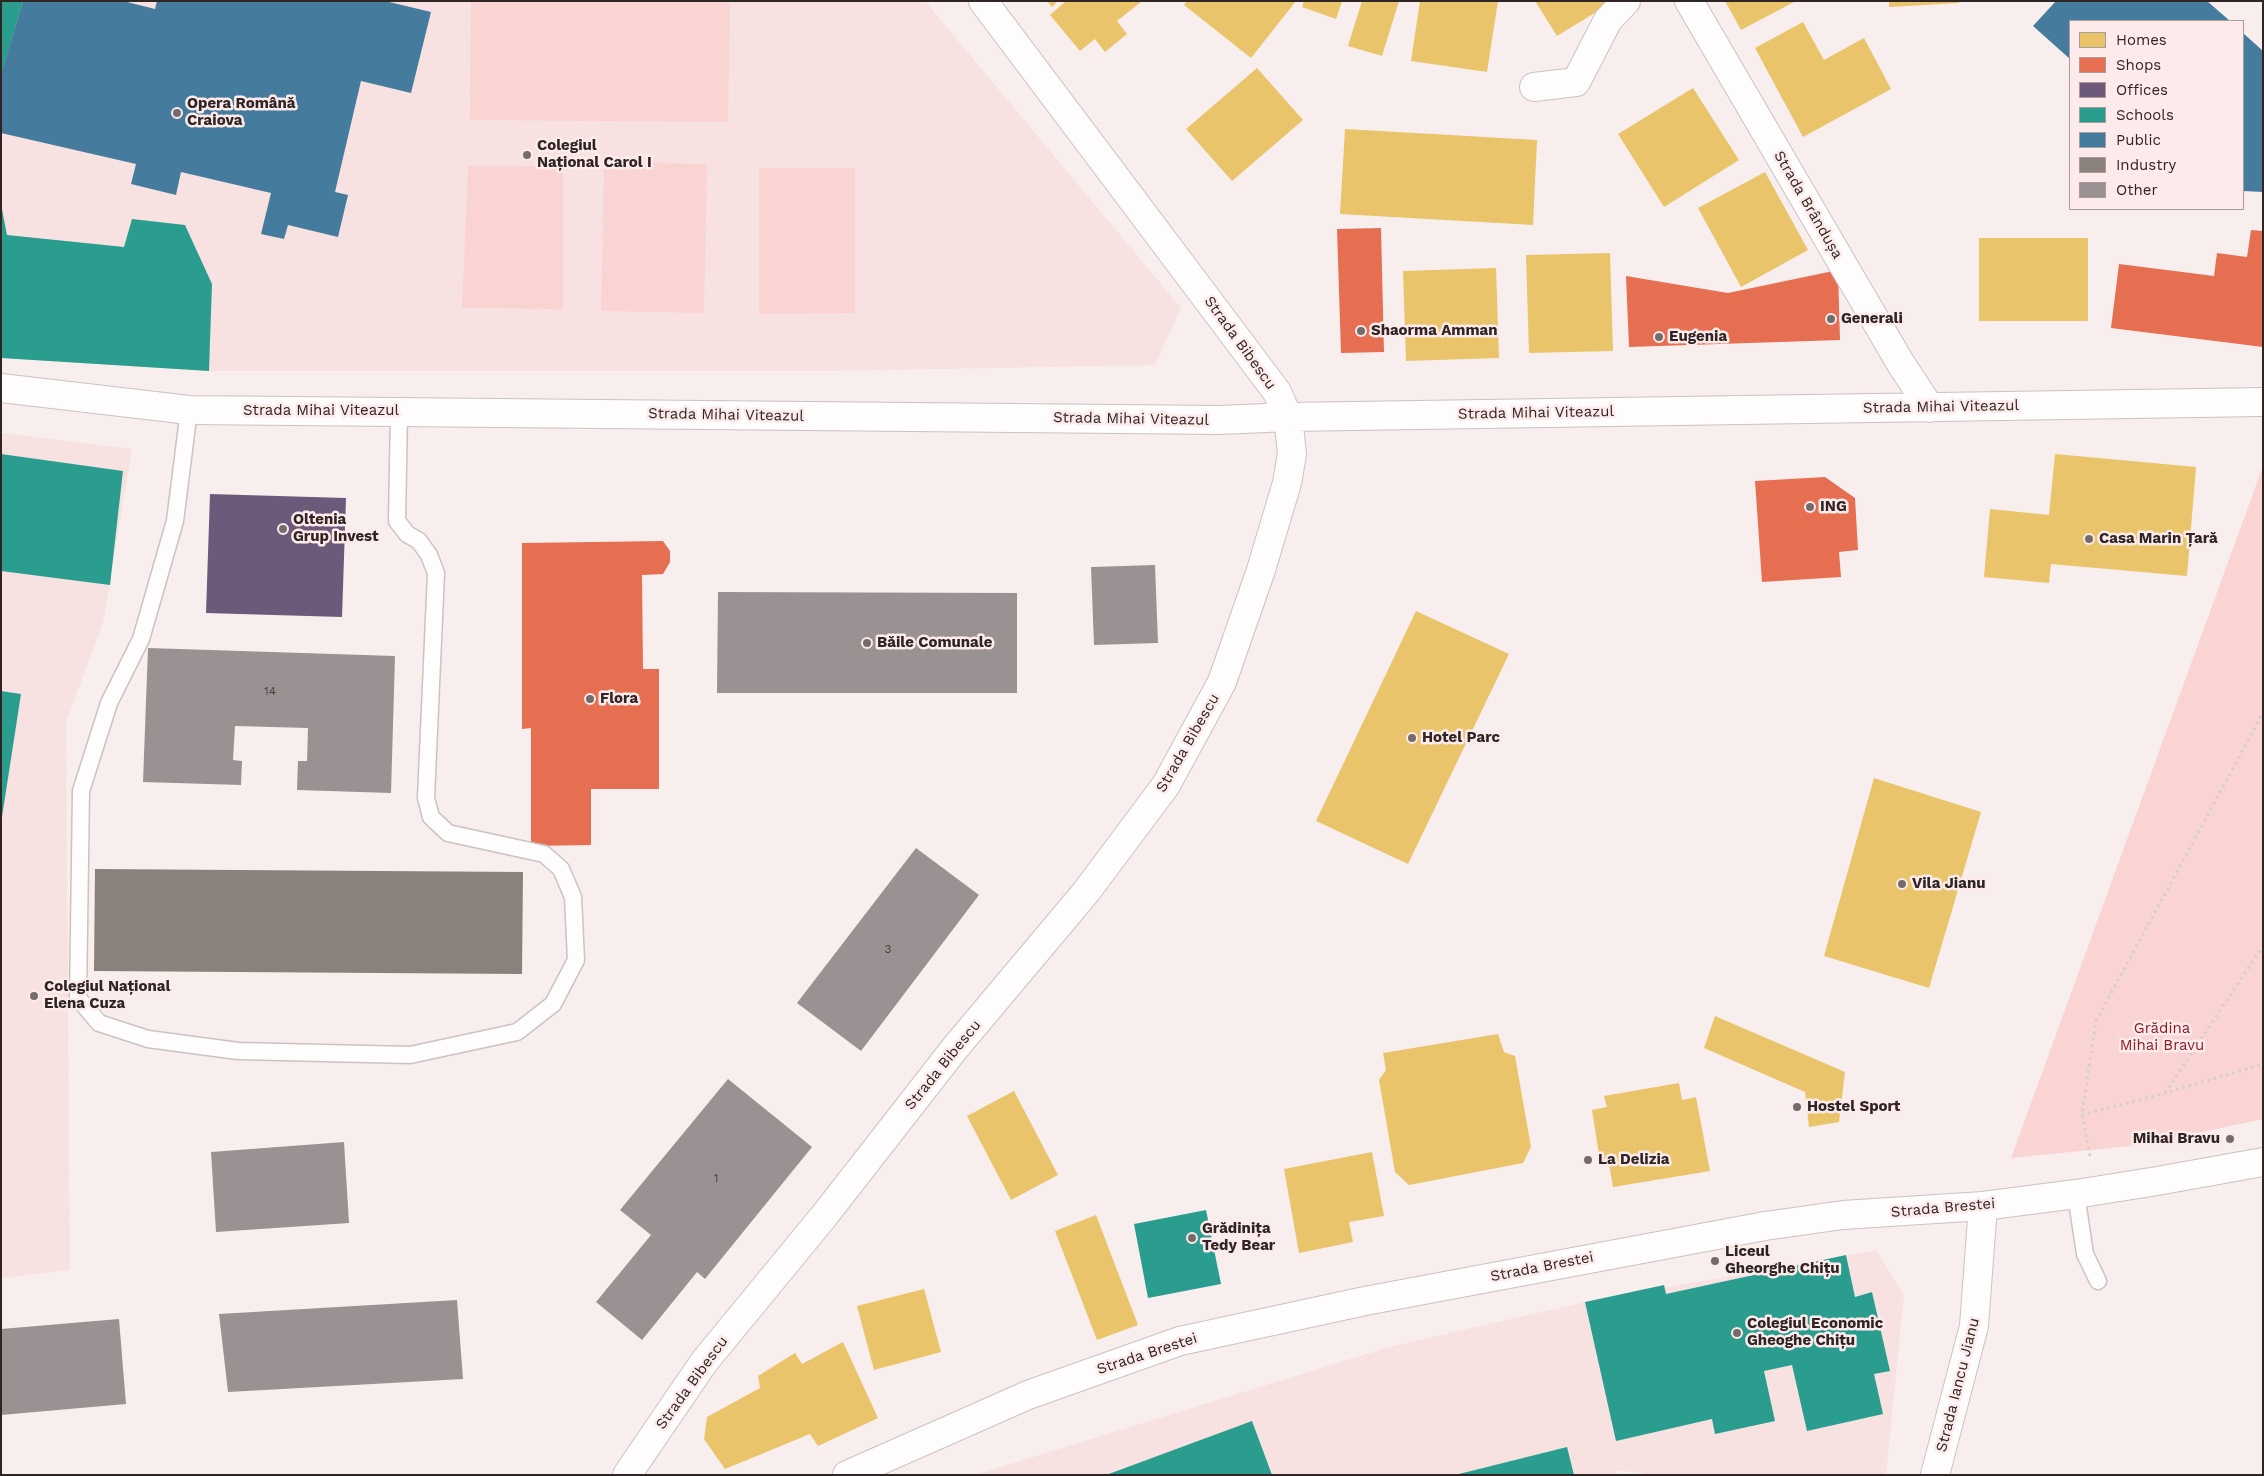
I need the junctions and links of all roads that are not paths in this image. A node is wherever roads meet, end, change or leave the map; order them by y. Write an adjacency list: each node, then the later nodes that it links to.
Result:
1 (983, 1): 10 (street, Strada Bibescu)
2 (1626, 1): 4 (street)
3 (1689, 1): 7 (street, Strada Brândușa)
4 (1534, 87)
5 (1, 388): 8 (street, Strada Mihai Viteazul)
6 (2263, 402): 7 (street, Strada Mihai Viteazul)
7 (1930, 408): 10 (street, Strada Mihai Viteazul)
8 (189, 410): 9 (street, Strada Mihai Viteazul); 9 (lane)
9 (399, 412): 10 (street, Strada Mihai Viteazul)
10 (1288, 417): 15 (street, Strada Bibescu)
11 (2263, 1162): 12 (street, Strada Brestei)
12 (2086, 1192): 13 (street, Strada Brestei); 14 (lane)
13 (1983, 1206): 16 (street, Strada Brestei); 17 (street, Strada Iancu Jianu)
14 (2098, 1281)
15 (628, 1475)
16 (847, 1475)
17 (1935, 1475)

